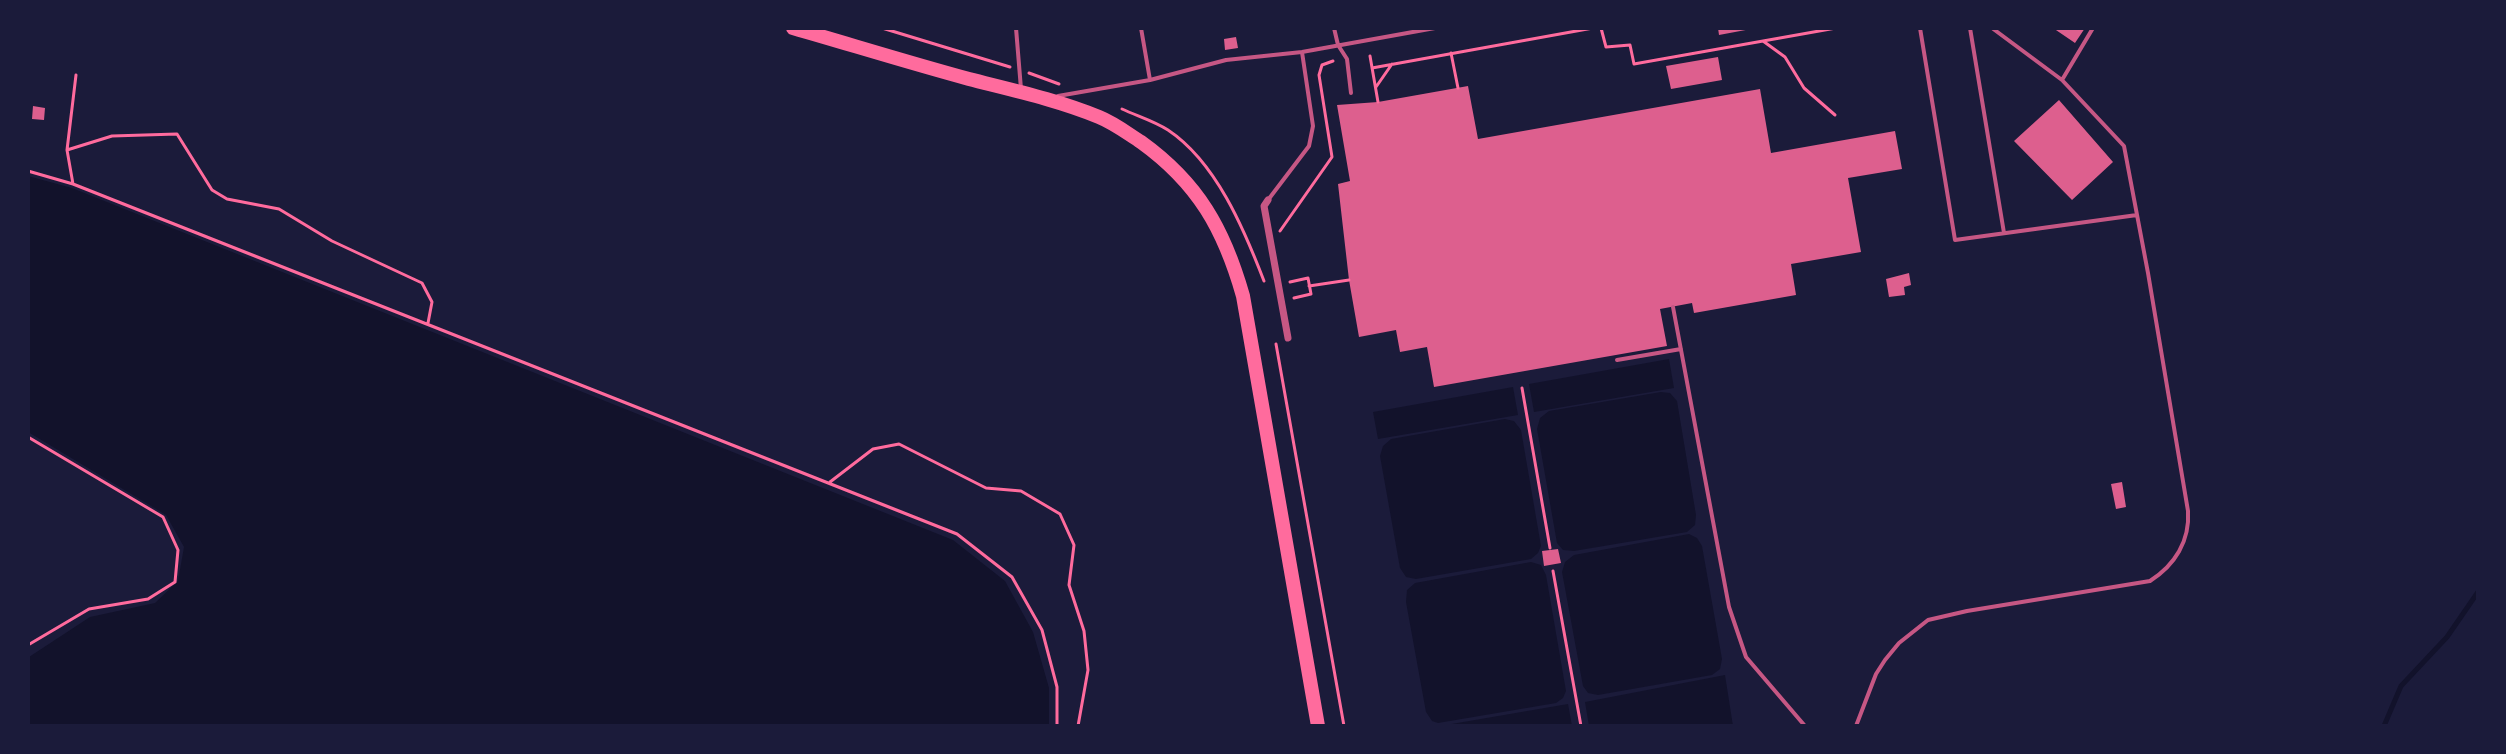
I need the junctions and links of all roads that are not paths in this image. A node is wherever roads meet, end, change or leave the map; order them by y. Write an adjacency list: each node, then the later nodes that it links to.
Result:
1 (793, 28): 14 (main road)
2 (1016, 28): 14 (lane)
3 (1141, 28): 12 (lane)
4 (1334, 28): 10 (lane)
5 (1435, 28): 10 (lane)
6 (1920, 28): 19 (lane)
7 (1970, 28): 19 (lane)
8 (1992, 28): 13 (lane)
9 (2093, 28): 13 (lane)
10 (1338, 45): 11 (lane); 15 (lane)
11 (1302, 52): 12 (lane); 17 (lane)
12 (1150, 80): 16 (lane)
13 (2062, 80): 18 (lane)
14 (1021, 93): 16 (main road)
15 (1351, 93)
16 (1044, 99): 24 (main road)
17 (1268, 200): 21 (street)
18 (2137, 215): 19 (lane); 26 (lane)
19 (2004, 233)
20 (1673, 307): 22 (lane)
21 (1288, 338)
22 (1681, 349): 23 (lane); 25 (lane)
23 (1617, 360)
24 (1318, 726)
25 (1805, 726)
26 (1856, 726)

